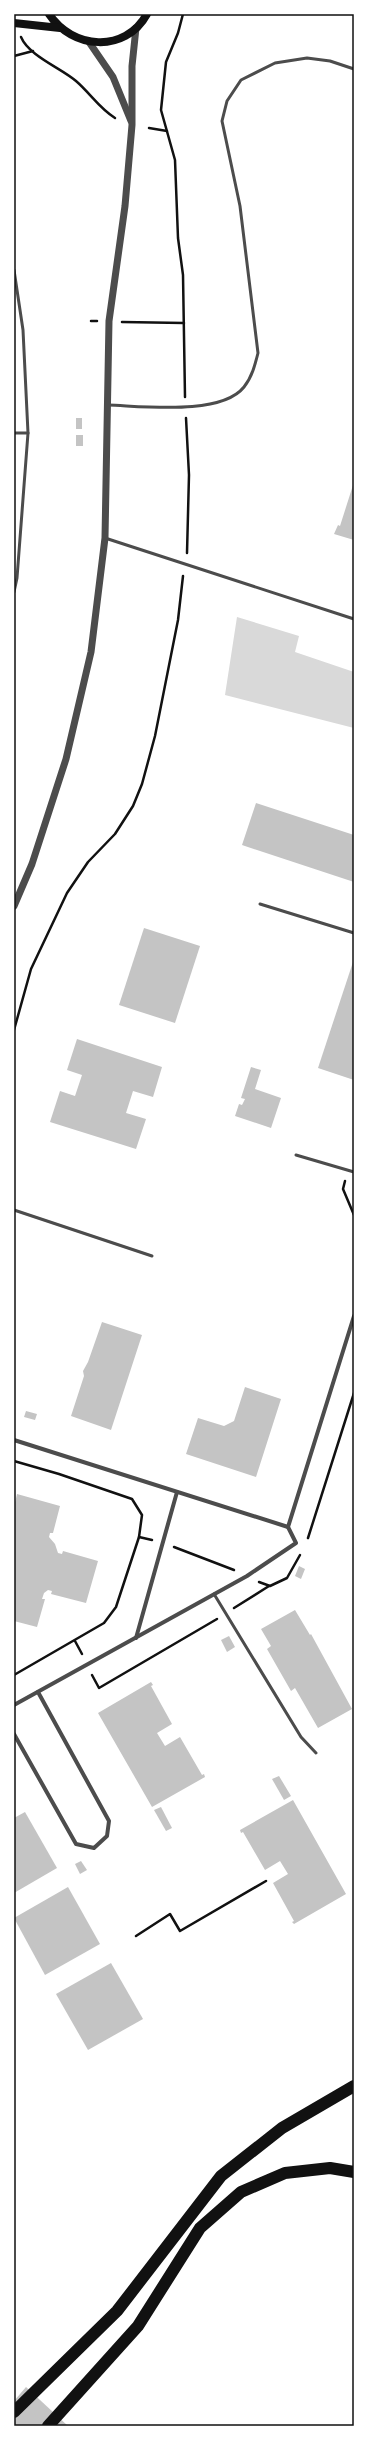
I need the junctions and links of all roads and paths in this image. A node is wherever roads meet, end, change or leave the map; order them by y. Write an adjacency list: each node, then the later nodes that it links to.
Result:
1 (49, 14): 5 (main road)
2 (147, 14): 6 (main road)
3 (183, 14): 15 (path)
4 (14, 23): 5 (main road)
5 (60, 28): 8 (main road)
6 (136, 28): 8 (main road); 13 (street)
7 (19, 33): 9 (path)
8 (89, 42): 13 (street)
9 (33, 50): 10 (path); 12 (path)
10 (14, 56)
11 (354, 69): 21 (lane)
12 (116, 118)
13 (132, 125): 18 (street)
14 (149, 128): 15 (path)
15 (166, 131): 19 (path)
16 (14, 270): 23 (lane)
17 (91, 321): 18 (path)
18 (109, 321): 19 (path); 20 (street)
19 (184, 323): 21 (path)
20 (107, 405): 21 (lane); 24 (street)
21 (186, 407): 25 (path)
22 (14, 433): 23 (lane)
23 (28, 433): 26 (lane)
24 (105, 538): 25 (lane); 29 (street)
25 (185, 563): 27 (lane); 31 (path)
26 (14, 592)
27 (354, 619)
28 (260, 904): 30 (lane)
29 (14, 906)
30 (354, 933)
31 (14, 1030)
32 (296, 1155): 33 (lane)
33 (348, 1170): 34 (lane); 36 (path)
34 (354, 1172)
35 (14, 1210): 37 (lane)
36 (354, 1214)
37 (152, 1256)
38 (354, 1316): 43 (street)
39 (354, 1393): 45 (path)
40 (14, 1440): 42 (street)
41 (14, 1461): 44 (path)
42 (177, 1492): 43 (street); 46 (street)
43 (288, 1527): 48 (street)
44 (139, 1537): 46 (path); 53 (path)
45 (307, 1540)
46 (163, 1542): 48 (path); 52 (street)
47 (302, 1550): 49 (path)
48 (247, 1576): 49 (path); 50 (street)
49 (270, 1586): 51 (path)
50 (214, 1594): 51 (lane); 52 (street)
51 (226, 1613): 54 (path); 59 (lane)
52 (136, 1638): 54 (street)
53 (75, 1641): 54 (path); 55 (path)
54 (88, 1665): 56 (street)
55 (14, 1675)
56 (38, 1692): 57 (street); 58 (street)
57 (14, 1705)
58 (14, 1734)
59 (316, 1753)
60 (266, 1882): 61 (path)
61 (136, 1936)
62 (354, 2086): 64 (highway)
63 (354, 2172): 65 (highway)
64 (14, 2412)
65 (48, 2426)

